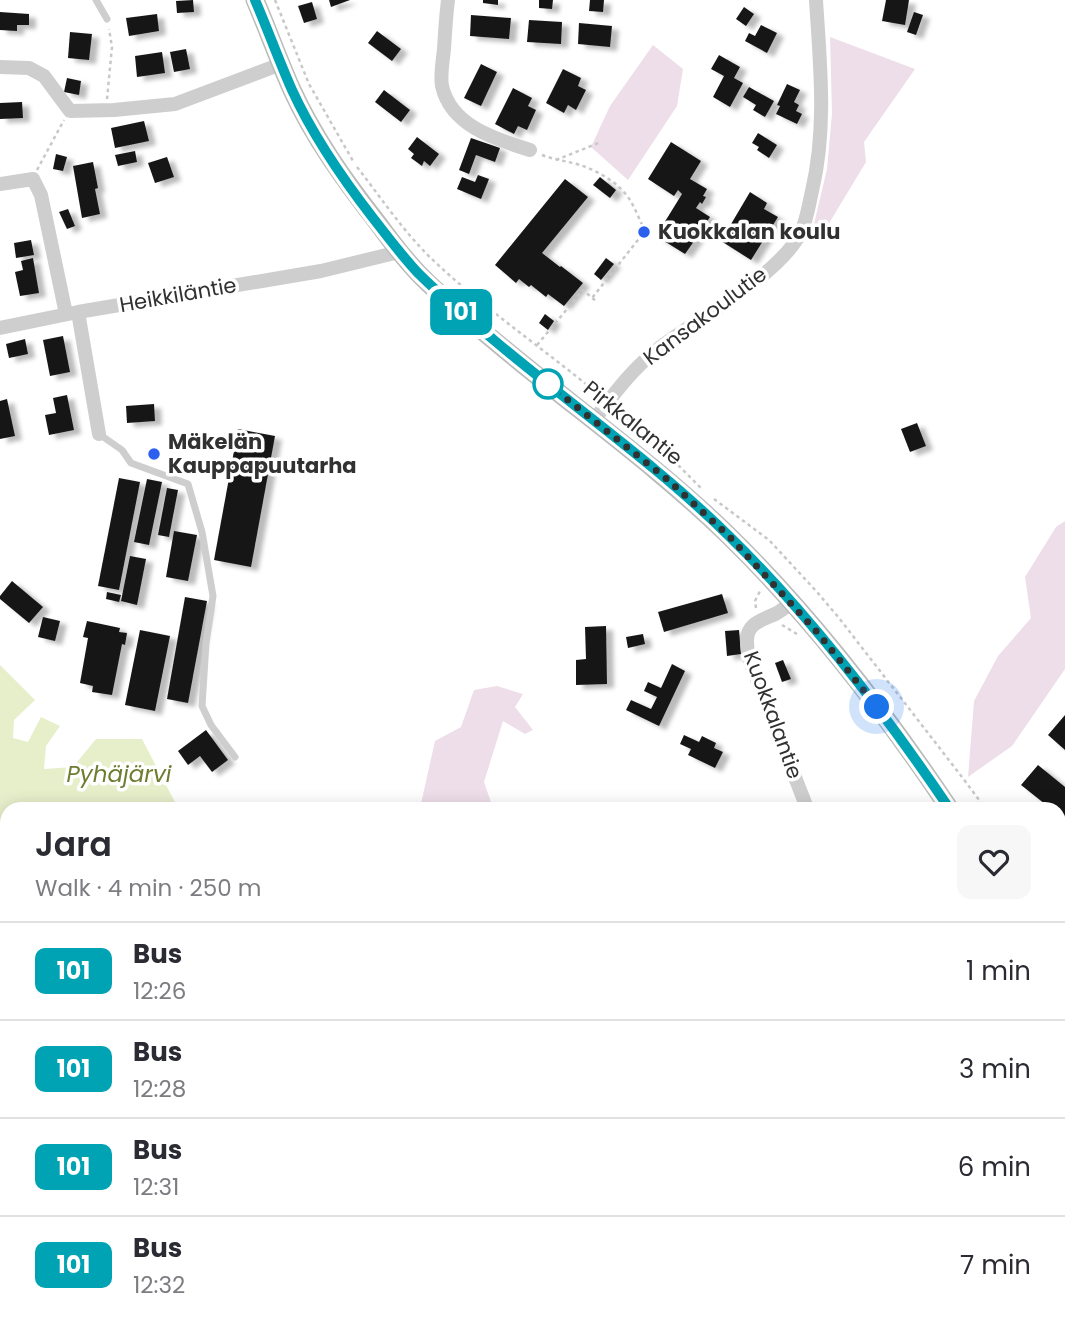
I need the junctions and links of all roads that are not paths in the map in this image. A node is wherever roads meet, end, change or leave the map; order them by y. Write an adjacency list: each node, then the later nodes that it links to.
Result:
1 (96, 0): 5 (lane)
2 (255, 0): 6 (street, Pirkkalantie)
3 (447, 0): 8 (street)
4 (816, 0): 13 (street, Kansakoulutie)
5 (107, 19)
6 (281, 64): 7 (street); 10 (street, Pirkkalantie)
7 (0, 67)
8 (530, 150)
9 (0, 184): 11 (street)
10 (400, 252): 11 (street, Heikkiläntie); 13 (street, Pirkkalantie)
11 (72, 313): 12 (street, Heikkiläntie); 14 (street)
12 (0, 328)
13 (594, 420): 15 (street, Pirkkalantie)
14 (99, 434): 16 (lane)
15 (791, 603): 17 (street, Kuokkalantie); 18 (street, Pirkkalantie)
16 (235, 757)
17 (805, 802)
18 (945, 802)

